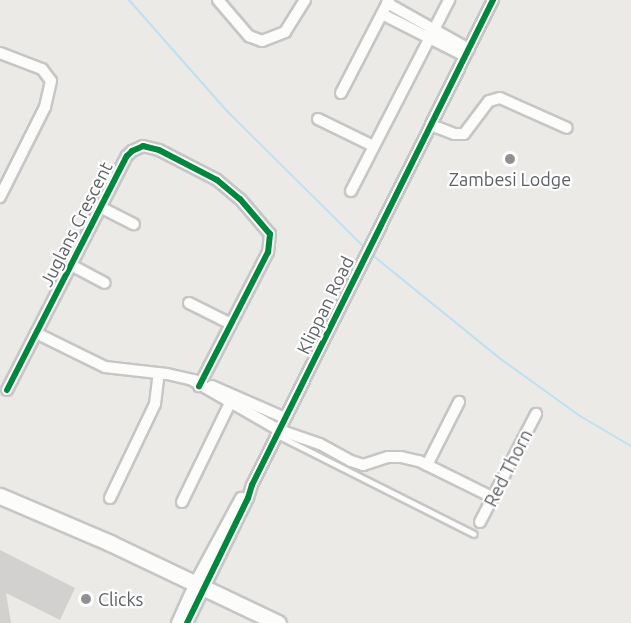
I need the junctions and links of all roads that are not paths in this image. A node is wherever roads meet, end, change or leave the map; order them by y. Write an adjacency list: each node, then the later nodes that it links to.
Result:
1 (218, 0): 2 (street)
2 (305, 0)
3 (449, 0): 7 (street)
4 (492, 0): 8 (street, Klippan Road)
5 (388, 1): 6 (street); 7 (street)
6 (382, 14): 7 (street); 10 (street)
7 (432, 34): 8 (street); 14 (street)
8 (467, 52): 12 (street, Klippan Road)
9 (0, 53): 16 (street)
10 (341, 93)
11 (318, 119): 14 (street)
12 (431, 125): 13 (street); 30 (street, Klippan Road)
13 (567, 128)
14 (373, 146): 15 (street)
15 (351, 191)
16 (0, 197)
17 (100, 207): 18 (street); 19 (street, Juglans Crescent); 22 (street, Juglans Crescent)
18 (134, 224)
19 (71, 265): 20 (street); 23 (street, Juglans Crescent)
20 (105, 283)
21 (189, 303): 22 (street)
22 (231, 324): 25 (street, Juglans Crescent)
23 (36, 333): 24 (street); 26 (street, Juglans Crescent)
24 (159, 373): 25 (street); 35 (street)
25 (197, 383): 28 (street); 30 (street)
26 (8, 390)
27 (459, 402): 32 (street)
28 (230, 404): 31 (street); 36 (street)
29 (536, 414): 33 (street, Red Thorn)
30 (285, 418): 31 (street, Klippan Road)
31 (278, 433): 32 (street); 38 (lane); 39 (street, Klippan Road)
32 (427, 465): 33 (street)
33 (492, 497): 37 (street, Red Thorn)
34 (0, 498): 39 (main road)
35 (110, 498)
36 (182, 502)
37 (480, 522)
38 (474, 534)
39 (197, 589): 40 (street, Klippan Road); 41 (street, Klippan Road); 42 (main road); 43 (main road)
40 (177, 623)
41 (187, 623)
42 (261, 623)
43 (278, 623)

